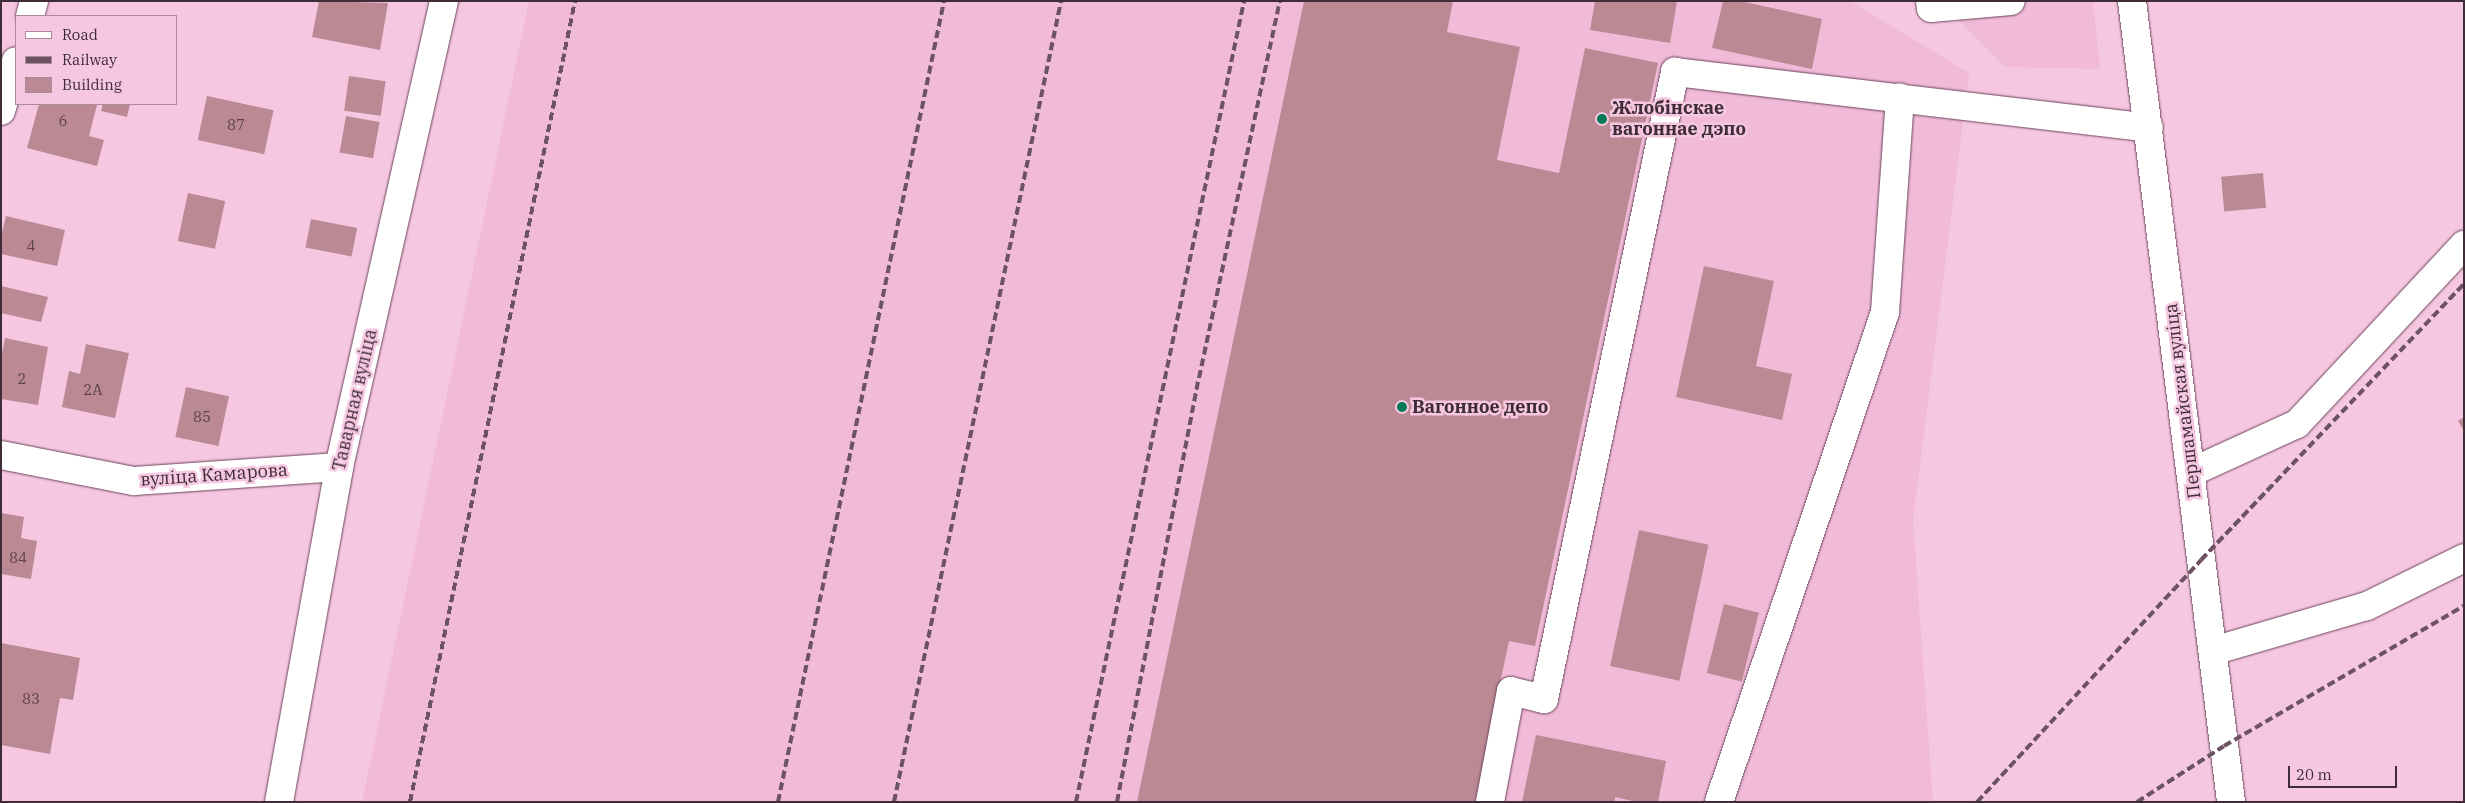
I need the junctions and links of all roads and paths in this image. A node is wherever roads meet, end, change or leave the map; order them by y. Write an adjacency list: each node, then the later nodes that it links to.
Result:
1 (34, 1): 6 (street)
2 (444, 1): 13 (street, Таварная вуліца)
3 (1930, 1): 4 (street)
4 (2010, 1)
5 (2132, 1): 10 (street, Першамайская вуліца)
6 (30, 15)
7 (15, 64): 9 (street)
8 (1900, 98): 10 (street); 18 (street); 19 (street)
9 (1, 111)
10 (2149, 128): 14 (street, Першамайская вуліца)
11 (2464, 245): 14 (street)
12 (1, 455): 13 (street, вуліца Камарова)
13 (339, 467): 17 (street, Таварная вуліца)
14 (2192, 472): 16 (street, Першамайская вуліца)
15 (2464, 558): 16 (street)
16 (2213, 651): 20 (street, Першамайская вуліца)
17 (278, 802)
18 (1490, 802)
19 (1719, 802)
20 (2231, 802)

